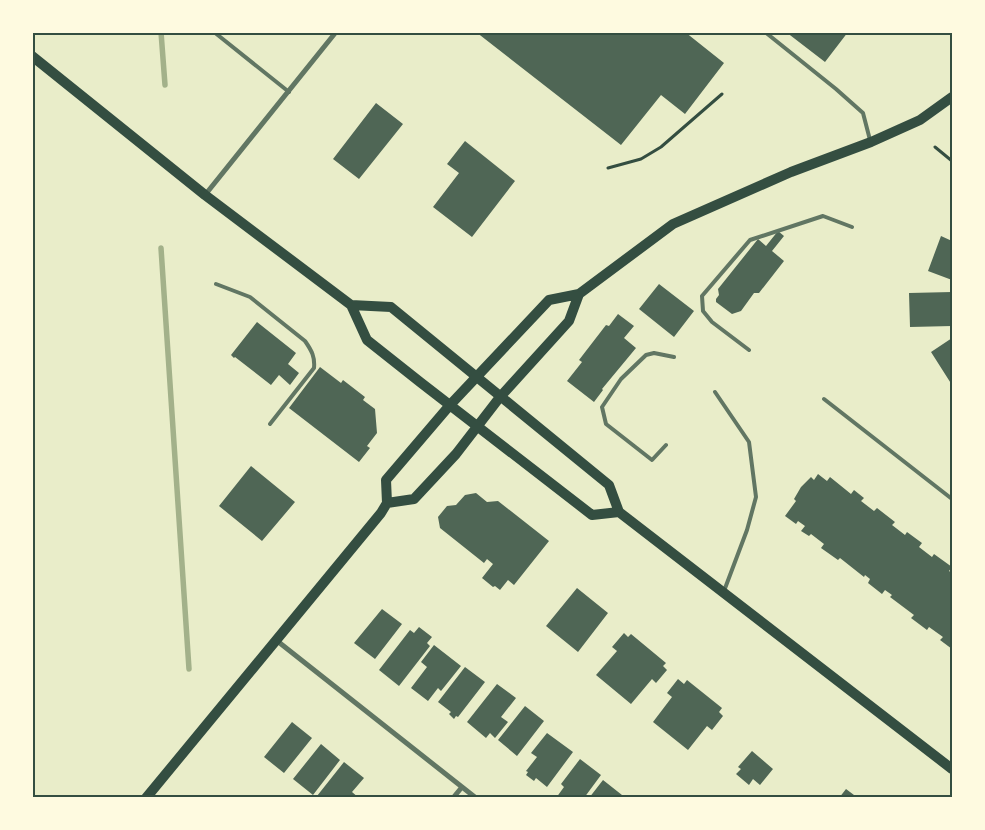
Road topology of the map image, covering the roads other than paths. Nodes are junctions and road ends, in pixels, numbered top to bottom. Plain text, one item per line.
1 (214, 32) edge
2 (336, 32) edge
3 (765, 32) edge
4 (32, 56) edge
5 (289, 92) junction
6 (952, 97) edge
7 (871, 142) junction
8 (205, 195) junction
9 (852, 227) dead end
10 (216, 284) dead end
11 (579, 294) junction
12 (352, 305) junction
13 (749, 350) dead end
14 (674, 357) dead end
15 (477, 377) junction
16 (715, 392) dead end
17 (500, 397) junction
18 (824, 399) dead end
19 (450, 405) junction
20 (270, 424) dead end
21 (477, 426) junction
22 (666, 445) dead end
23 (952, 500) edge
24 (388, 504) junction
25 (619, 512) junction
26 (723, 594) junction
27 (276, 640) junction
28 (952, 770) edge
29 (462, 787) junction
30 (146, 798) edge
31 (453, 798) edge
32 (476, 798) edge

1 - 5 lane
2 - 5 street
3 - 7 lane
4 - 8 main road
5 - 8 street
6 - 7 main road
7 - 11 main road
8 - 12 main road
9 - 13 lane
10 - 20 lane
11 - 15 main road
11 - 17 main road
12 - 15 main road
12 - 19 main road
14 - 22 lane
15 - 17 main road
15 - 19 main road
16 - 26 lane
17 - 21 main road
17 - 25 main road
18 - 23 lane
19 - 21 main road
19 - 24 main road
21 - 24 main road
21 - 25 main road
24 - 27 main road
25 - 26 main road
26 - 28 main road
27 - 29 street
27 - 30 main road
29 - 31 street
29 - 32 street

